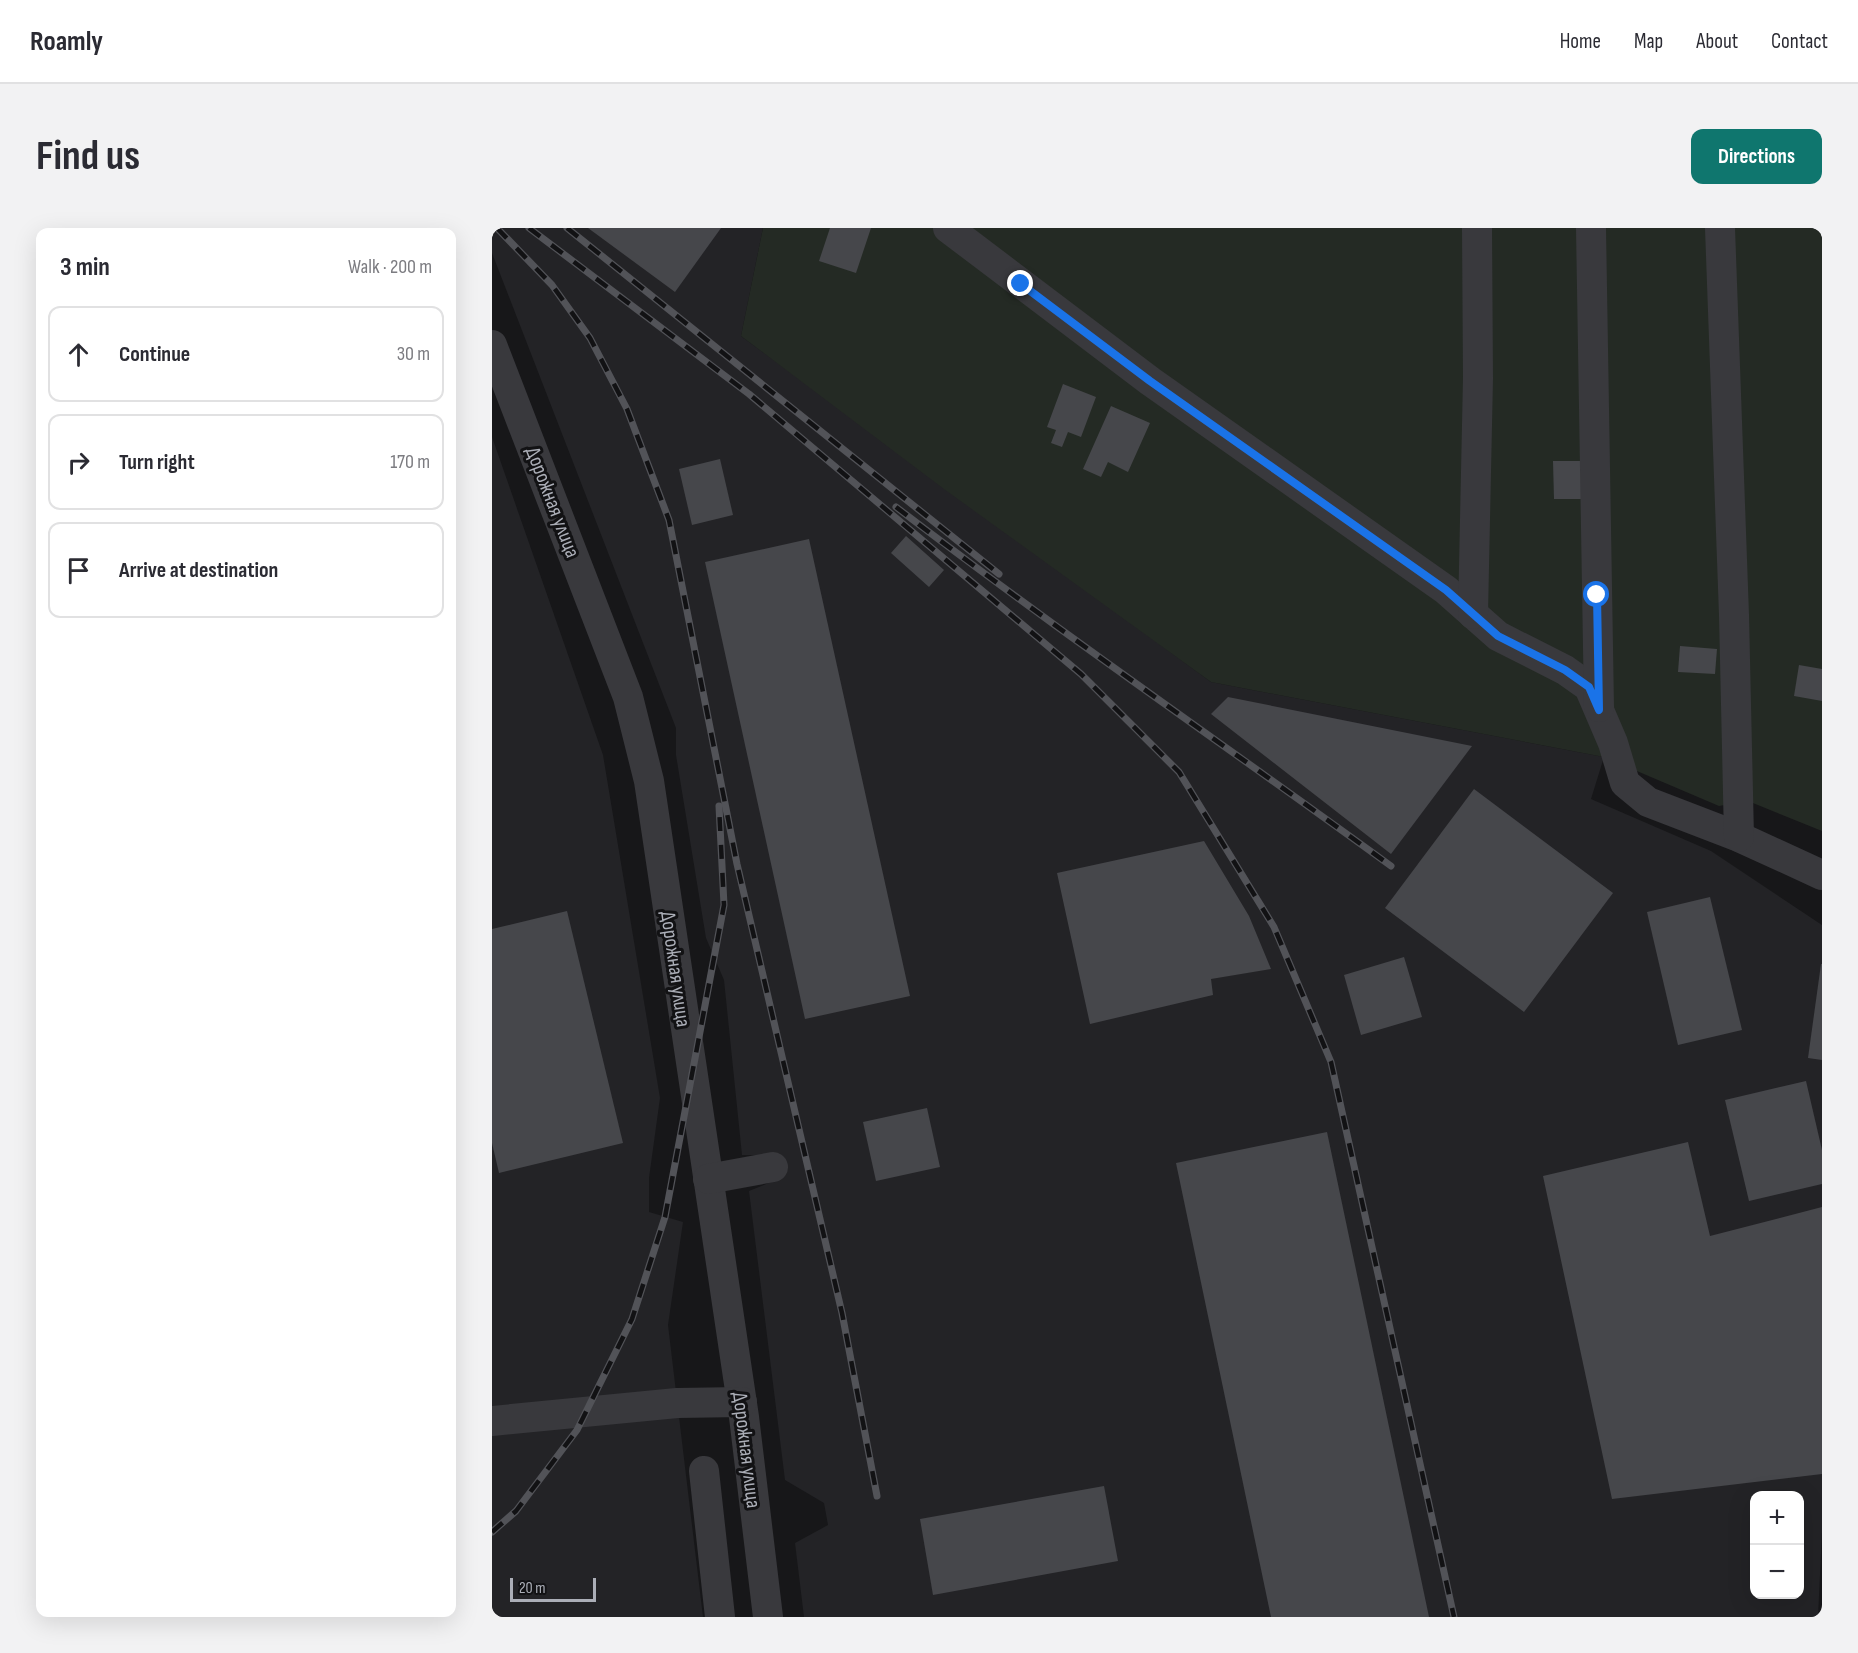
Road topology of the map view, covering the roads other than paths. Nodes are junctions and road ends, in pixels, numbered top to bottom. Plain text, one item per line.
1 (948, 228) edge
2 (1477, 228) edge
3 (1591, 228) edge
4 (1720, 228) edge
5 (492, 345) edge
6 (1473, 614) junction
7 (1599, 710) junction
8 (1739, 837) junction
9 (1822, 875) edge
10 (773, 1167) dead end
11 (708, 1179) junction
12 (742, 1402) junction
13 (492, 1421) edge
14 (704, 1471) dead end
15 (720, 1617) edge
16 (768, 1617) edge

1 - 6 street
2 - 6 street
3 - 7 street
4 - 8 street
5 - 11 street, Дорожная улица
6 - 7 street
7 - 8 street
8 - 9 street
10 - 11 street
11 - 12 street, Дорожная улица
12 - 13 street
12 - 16 street, Дорожная улица
14 - 15 street

